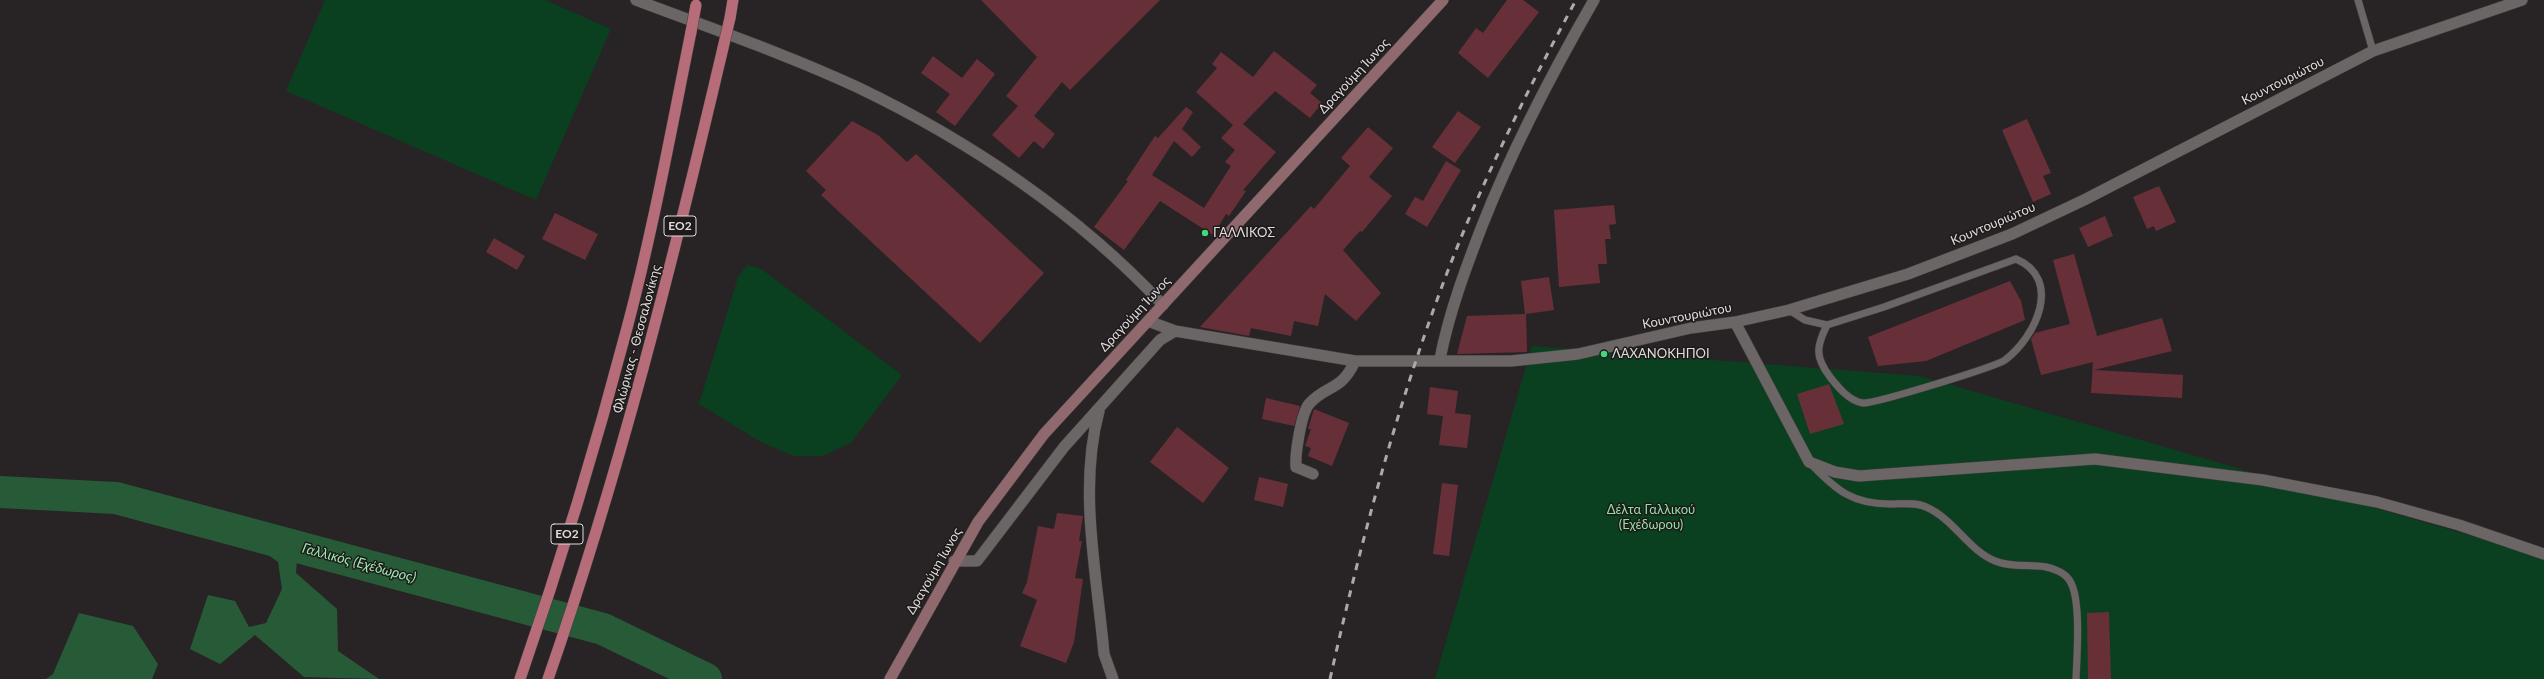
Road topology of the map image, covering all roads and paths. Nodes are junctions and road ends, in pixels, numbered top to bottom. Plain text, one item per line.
1 (636, 0) edge
2 (733, 0) edge
3 (1443, 0) edge
4 (1594, 0) edge
5 (2358, 0) edge
6 (2522, 0) edge
7 (697, 2) edge
8 (2373, 51) junction
9 (1163, 305) junction
10 (1789, 310) junction
11 (1148, 321) junction
12 (1735, 322) junction
13 (1827, 325) junction
14 (1175, 331) junction
15 (1440, 359) junction
16 (1355, 361) junction
17 (1099, 410) junction
18 (1809, 462) junction
19 (1313, 474) dead end
20 (2544, 554) edge
21 (954, 562) junction
22 (520, 679) edge
23 (548, 679) edge
24 (890, 679) edge
25 (1113, 679) edge
26 (2076, 679) edge

1 - 9 street
2 - 23 main road, Φλώρινας - Θεσσαλονίκης / ΕΟ2, bridge
3 - 9 main road, Δραγούμη Ίωνος
4 - 15 street
5 - 8 lane
6 - 8 street, Κουντουριώτου
7 - 22 main road, Φλώρινας - Θεσσαλονίκης / ΕΟ2, bridge
8 - 10 street, Κουντουριώτου
9 - 11 main road, Δραγούμη Ίωνος
10 - 12 street, Κουντουριώτου
10 - 13 lane
11 - 14 street, Κουντουριώτου
11 - 21 main road, Δραγούμη Ίωνος
12 - 15 street, Κουντουριώτου
12 - 18 street
13 - 13 lane
14 - 16 street, Κουντουριώτου
14 - 17 street
15 - 16 street, Κουντουριώτου
16 - 19 street
17 - 21 street
17 - 25 street
18 - 20 street
18 - 26 lane
21 - 24 main road, Δραγούμη Ίωνος

